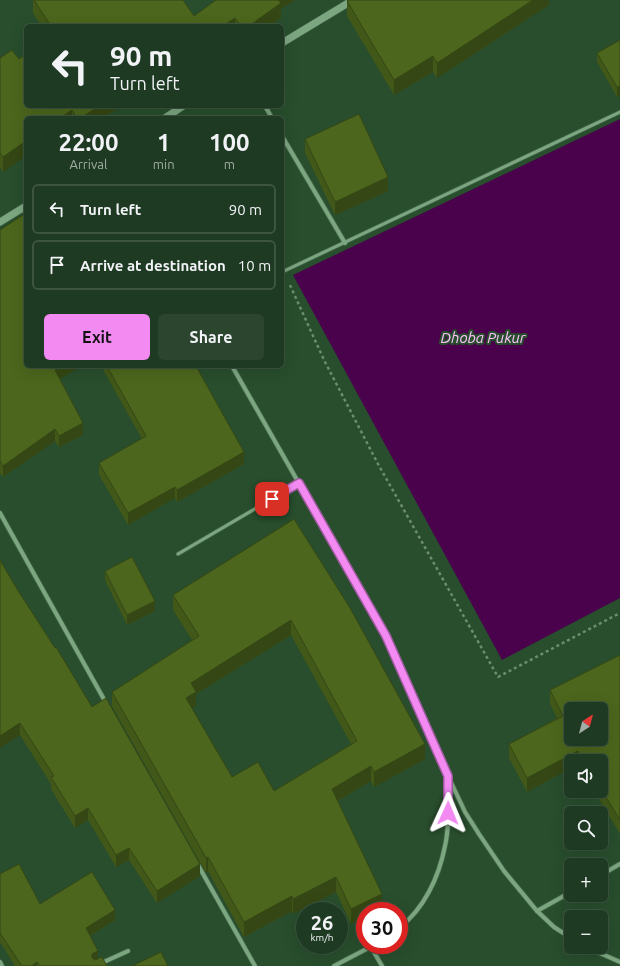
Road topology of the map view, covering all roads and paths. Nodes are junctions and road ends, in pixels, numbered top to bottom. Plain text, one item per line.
1 (353, 0) edge
2 (284, 42) edge
3 (180, 108) edge
4 (620, 112) edge
5 (168, 116) edge
6 (284, 139) edge
7 (24, 207) edge
8 (0, 222) edge
9 (344, 243) junction
10 (284, 272) edge
11 (284, 274) edge
12 (233, 368) edge
13 (299, 483) junction
14 (0, 513) edge
15 (178, 554) dead end
16 (620, 613) edge
17 (107, 706) edge
18 (448, 776) junction
19 (197, 862) edge
20 (620, 864) edge
21 (608, 871) edge
22 (564, 896) edge
23 (537, 911) junction
24 (408, 920) edge
25 (564, 933) edge
26 (128, 951) dead end
27 (357, 954) edge
28 (376, 954) edge
29 (602, 954) edge
30 (0, 962) edge
31 (620, 962) edge
32 (2, 966) edge
33 (95, 966) edge
34 (255, 966) edge
35 (334, 966) edge
36 (382, 966) edge

1 - 2 street
3 - 5 street
4 - 9 lane
6 - 9 street
7 - 8 street
9 - 10 lane
11 - 16 path
12 - 13 street
13 - 15 lane
13 - 18 street
14 - 17 street
18 - 23 street
18 - 24 street
19 - 34 street
20 - 21 street
22 - 23 street
23 - 25 street
26 - 33 street
27 - 35 street
28 - 36 street
29 - 31 street
30 - 32 street

